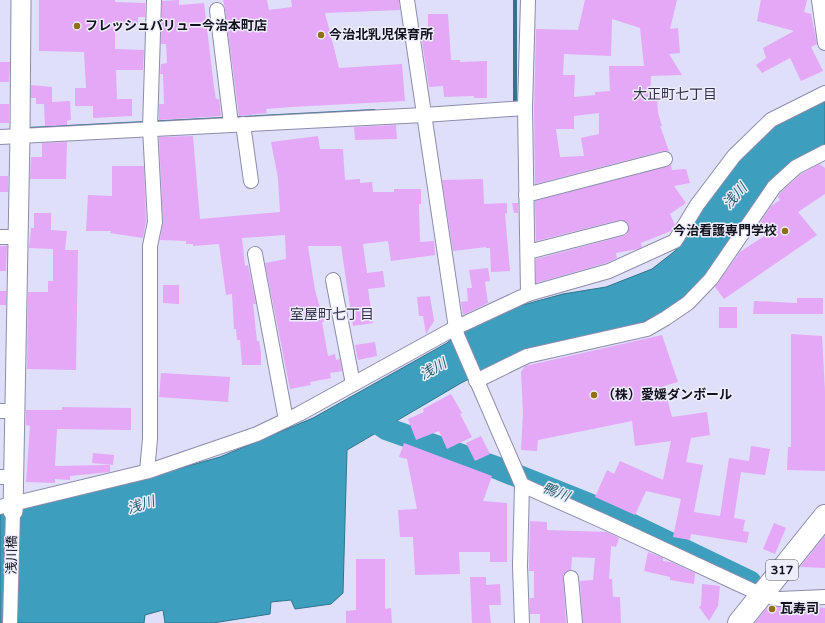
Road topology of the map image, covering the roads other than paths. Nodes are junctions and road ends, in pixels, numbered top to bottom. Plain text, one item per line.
1 (21, 0) edge
2 (154, 0) edge
3 (407, 0) edge
4 (528, 0) edge
5 (818, 0) edge
6 (217, 10) dead end
7 (825, 43) edge
8 (825, 93) edge
9 (524, 108) junction
10 (424, 115) junction
11 (237, 124) junction
12 (150, 128) junction
13 (20, 135) junction
14 (0, 137) edge
15 (825, 152) edge
16 (665, 159) dead end
17 (251, 181) dead end
18 (526, 195) junction
19 (621, 228) dead end
20 (9, 237) edge
21 (528, 252) junction
22 (255, 254) dead end
23 (333, 280) dead end
24 (528, 294) junction
25 (456, 331) junction
26 (475, 378) junction
27 (353, 384) junction
28 (7, 411) edge
29 (286, 420) junction
30 (147, 471) junction
31 (7, 477) edge
32 (522, 486) junction
33 (9, 507) edge
34 (825, 516) edge
35 (571, 578) dead end
36 (762, 595) junction
37 (825, 597) edge
38 (10, 623) edge
39 (522, 623) edge
40 (575, 623) edge
41 (738, 623) edge

1 - 13 street
2 - 12 street
3 - 10 street
4 - 9 street
5 - 7 street
6 - 11 street
8 - 24 street
9 - 10 street
9 - 18 street
10 - 11 street
10 - 25 street
11 - 12 street
11 - 17 street
12 - 13 street
12 - 30 street
13 - 14 street
13 - 20 street
15 - 26 street
16 - 18 street
18 - 21 street
19 - 21 street
20 - 28 street
21 - 24 street
22 - 29 street
23 - 27 street
24 - 25 street
25 - 26 street
25 - 27 street
26 - 32 street
27 - 29 street
28 - 31 street
29 - 30 street
30 - 33 street
31 - 33 street
32 - 36 street
32 - 39 street
33 - 38 street, 浅川橋
34 - 36 highway, 317
35 - 40 street
36 - 37 street
36 - 41 highway, 317

